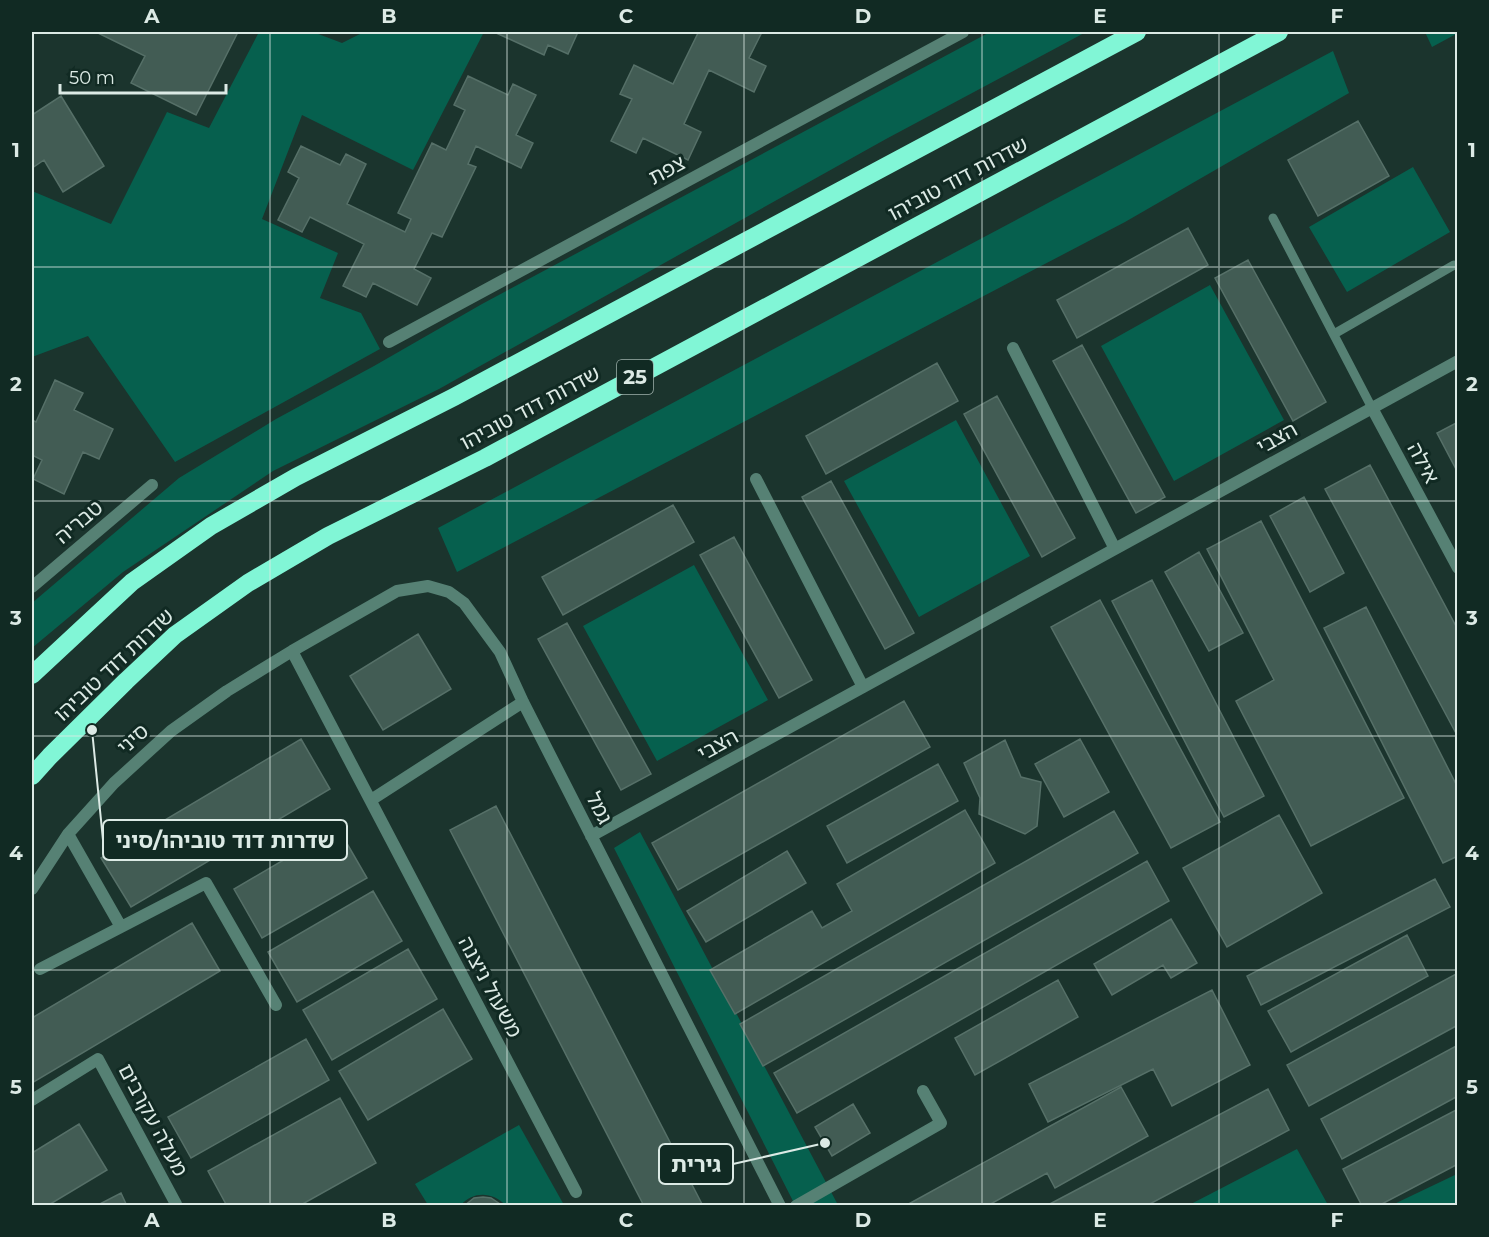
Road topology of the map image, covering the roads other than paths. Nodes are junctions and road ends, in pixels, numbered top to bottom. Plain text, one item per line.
1 (963, 32) edge
2 (1137, 32) edge
3 (1279, 32) edge
4 (1273, 218) dead end
5 (1454, 265) dead end
6 (1334, 334) junction
7 (389, 342) dead end
8 (1013, 348) dead end
9 (1458, 361) edge
10 (1372, 408) junction
11 (756, 479) dead end
12 (152, 485) dead end
13 (1115, 549) junction
14 (1458, 568) edge
15 (32, 588) edge
16 (292, 651) junction
17 (32, 675) edge
18 (863, 687) junction
19 (523, 702) junction
20 (32, 776) edge
21 (371, 800) junction
22 (68, 834) junction
23 (591, 836) junction
24 (32, 889) edge
25 (121, 927) junction
26 (40, 969) dead end
27 (276, 1005) dead end
28 (923, 1091) dead end
29 (32, 1100) edge
30 (576, 1192) dead end
31 (176, 1204) edge
32 (780, 1206) edge
33 (796, 1206) edge

1 - 7 street, צפת
2 - 17 highway
3 - 20 highway, שדרות דוד טוביהו / 25
4 - 6 lane
5 - 6 lane
6 - 10 lane
8 - 13 street
9 - 10 street, הצבי
10 - 13 street, הצבי
10 - 14 street, אילה
11 - 18 street
12 - 15 street, טבריה
13 - 18 street, הצבי
16 - 19 street, גמל
16 - 21 street, משעול ניצנה
16 - 22 street, סיני
18 - 23 street, הצבי
19 - 21 street
19 - 23 street, גמל
21 - 30 street, משעול ניצנה
22 - 24 street, סיני
22 - 25 street
23 - 32 street, גמל
25 - 26 street
25 - 27 street
28 - 33 street
29 - 31 street, מעלה עקרבים

